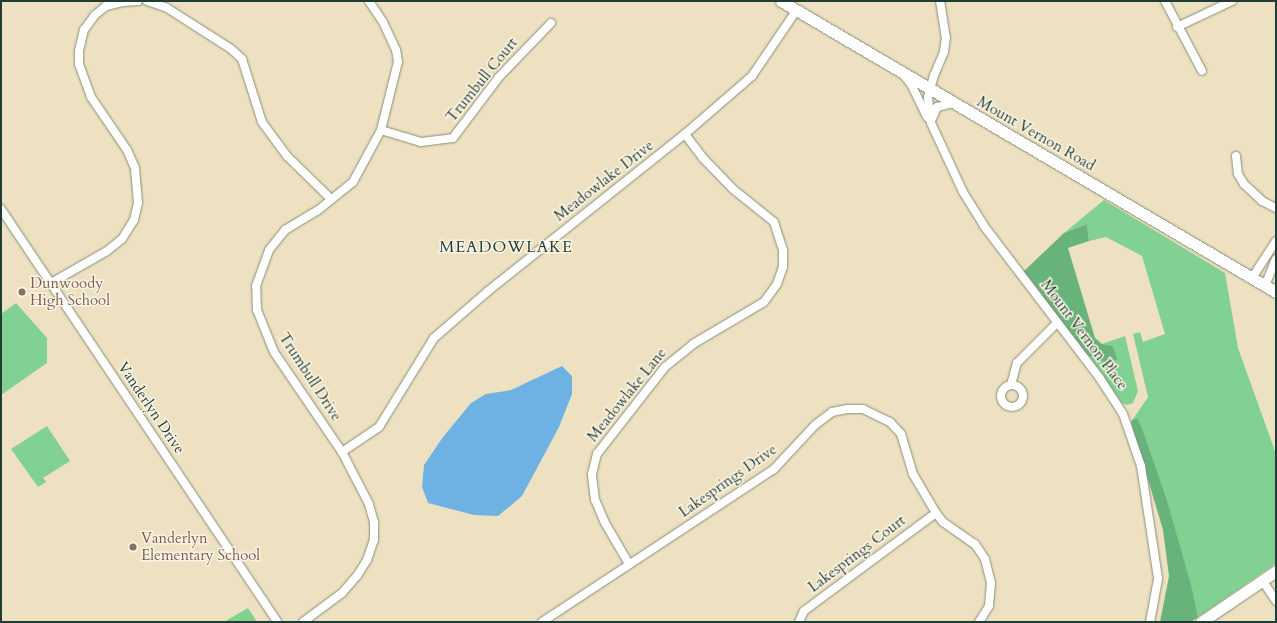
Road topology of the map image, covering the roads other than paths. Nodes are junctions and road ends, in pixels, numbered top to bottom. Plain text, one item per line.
1 (138, 1) edge
2 (147, 1) edge
3 (369, 1) edge
4 (781, 1) edge
5 (940, 1) edge
6 (1165, 1) edge
7 (1232, 1) edge
8 (796, 11) junction
9 (551, 23) dead end
10 (1177, 28) junction
11 (899, 70) junction
12 (1202, 71) dead end
13 (930, 88) junction
14 (953, 103) junction
15 (932, 121) junction
16 (381, 130) junction
17 (686, 134) junction
18 (1236, 156) dead end
19 (330, 199) junction
20 (1276, 208) edge
21 (1, 209) edge
22 (1276, 241) edge
23 (1276, 259) edge
24 (1252, 278) junction
25 (51, 283) junction
26 (1265, 286) junction
27 (1276, 292) edge
28 (1057, 323) junction
29 (1011, 385) dead end
30 (342, 452) junction
31 (936, 513) junction
32 (629, 564) junction
33 (1276, 571) edge
34 (1262, 580) junction
35 (1276, 601) edge
36 (277, 622) edge
37 (302, 622) edge
38 (542, 622) edge
39 (799, 622) edge
40 (979, 622) edge
41 (1150, 622) edge
42 (1201, 622) edge

1 - 25 street
2 - 19 street
3 - 16 street, Trumbull Drive
4 - 8 main road, Mount Vernon Road
5 - 13 street
6 - 10 street
7 - 10 street
8 - 11 main road, Mount Vernon Road
8 - 17 street, Meadowlake Drive
9 - 16 street, Trumbull Court
10 - 12 street
11 - 13 main road, Mount Vernon Road
11 - 15 street
13 - 14 main road, Mount Vernon Road
13 - 15 street, Mount Vernon Place
14 - 15 street
14 - 24 main road, Mount Vernon Road
15 - 28 street, Mount Vernon Place
16 - 19 street, Trumbull Drive
17 - 30 street, Meadowlake Drive
17 - 32 street, Meadowlake Lane
18 - 20 street
19 - 30 street, Trumbull Drive
21 - 25 street, Vanderlyn Drive
22 - 24 street
23 - 26 street
24 - 26 main road, Mount Vernon Road
25 - 36 street, Vanderlyn Drive
26 - 27 main road, Mount Vernon Road
28 - 29 street
28 - 41 street, Mount Vernon Place
30 - 37 street, Trumbull Drive
31 - 32 street, Lakesprings Drive
31 - 39 street, Lakesprings Court
31 - 40 street, Lakesprings Drive
32 - 38 street, Lakesprings Drive
33 - 34 main road
34 - 35 street
34 - 42 main road

